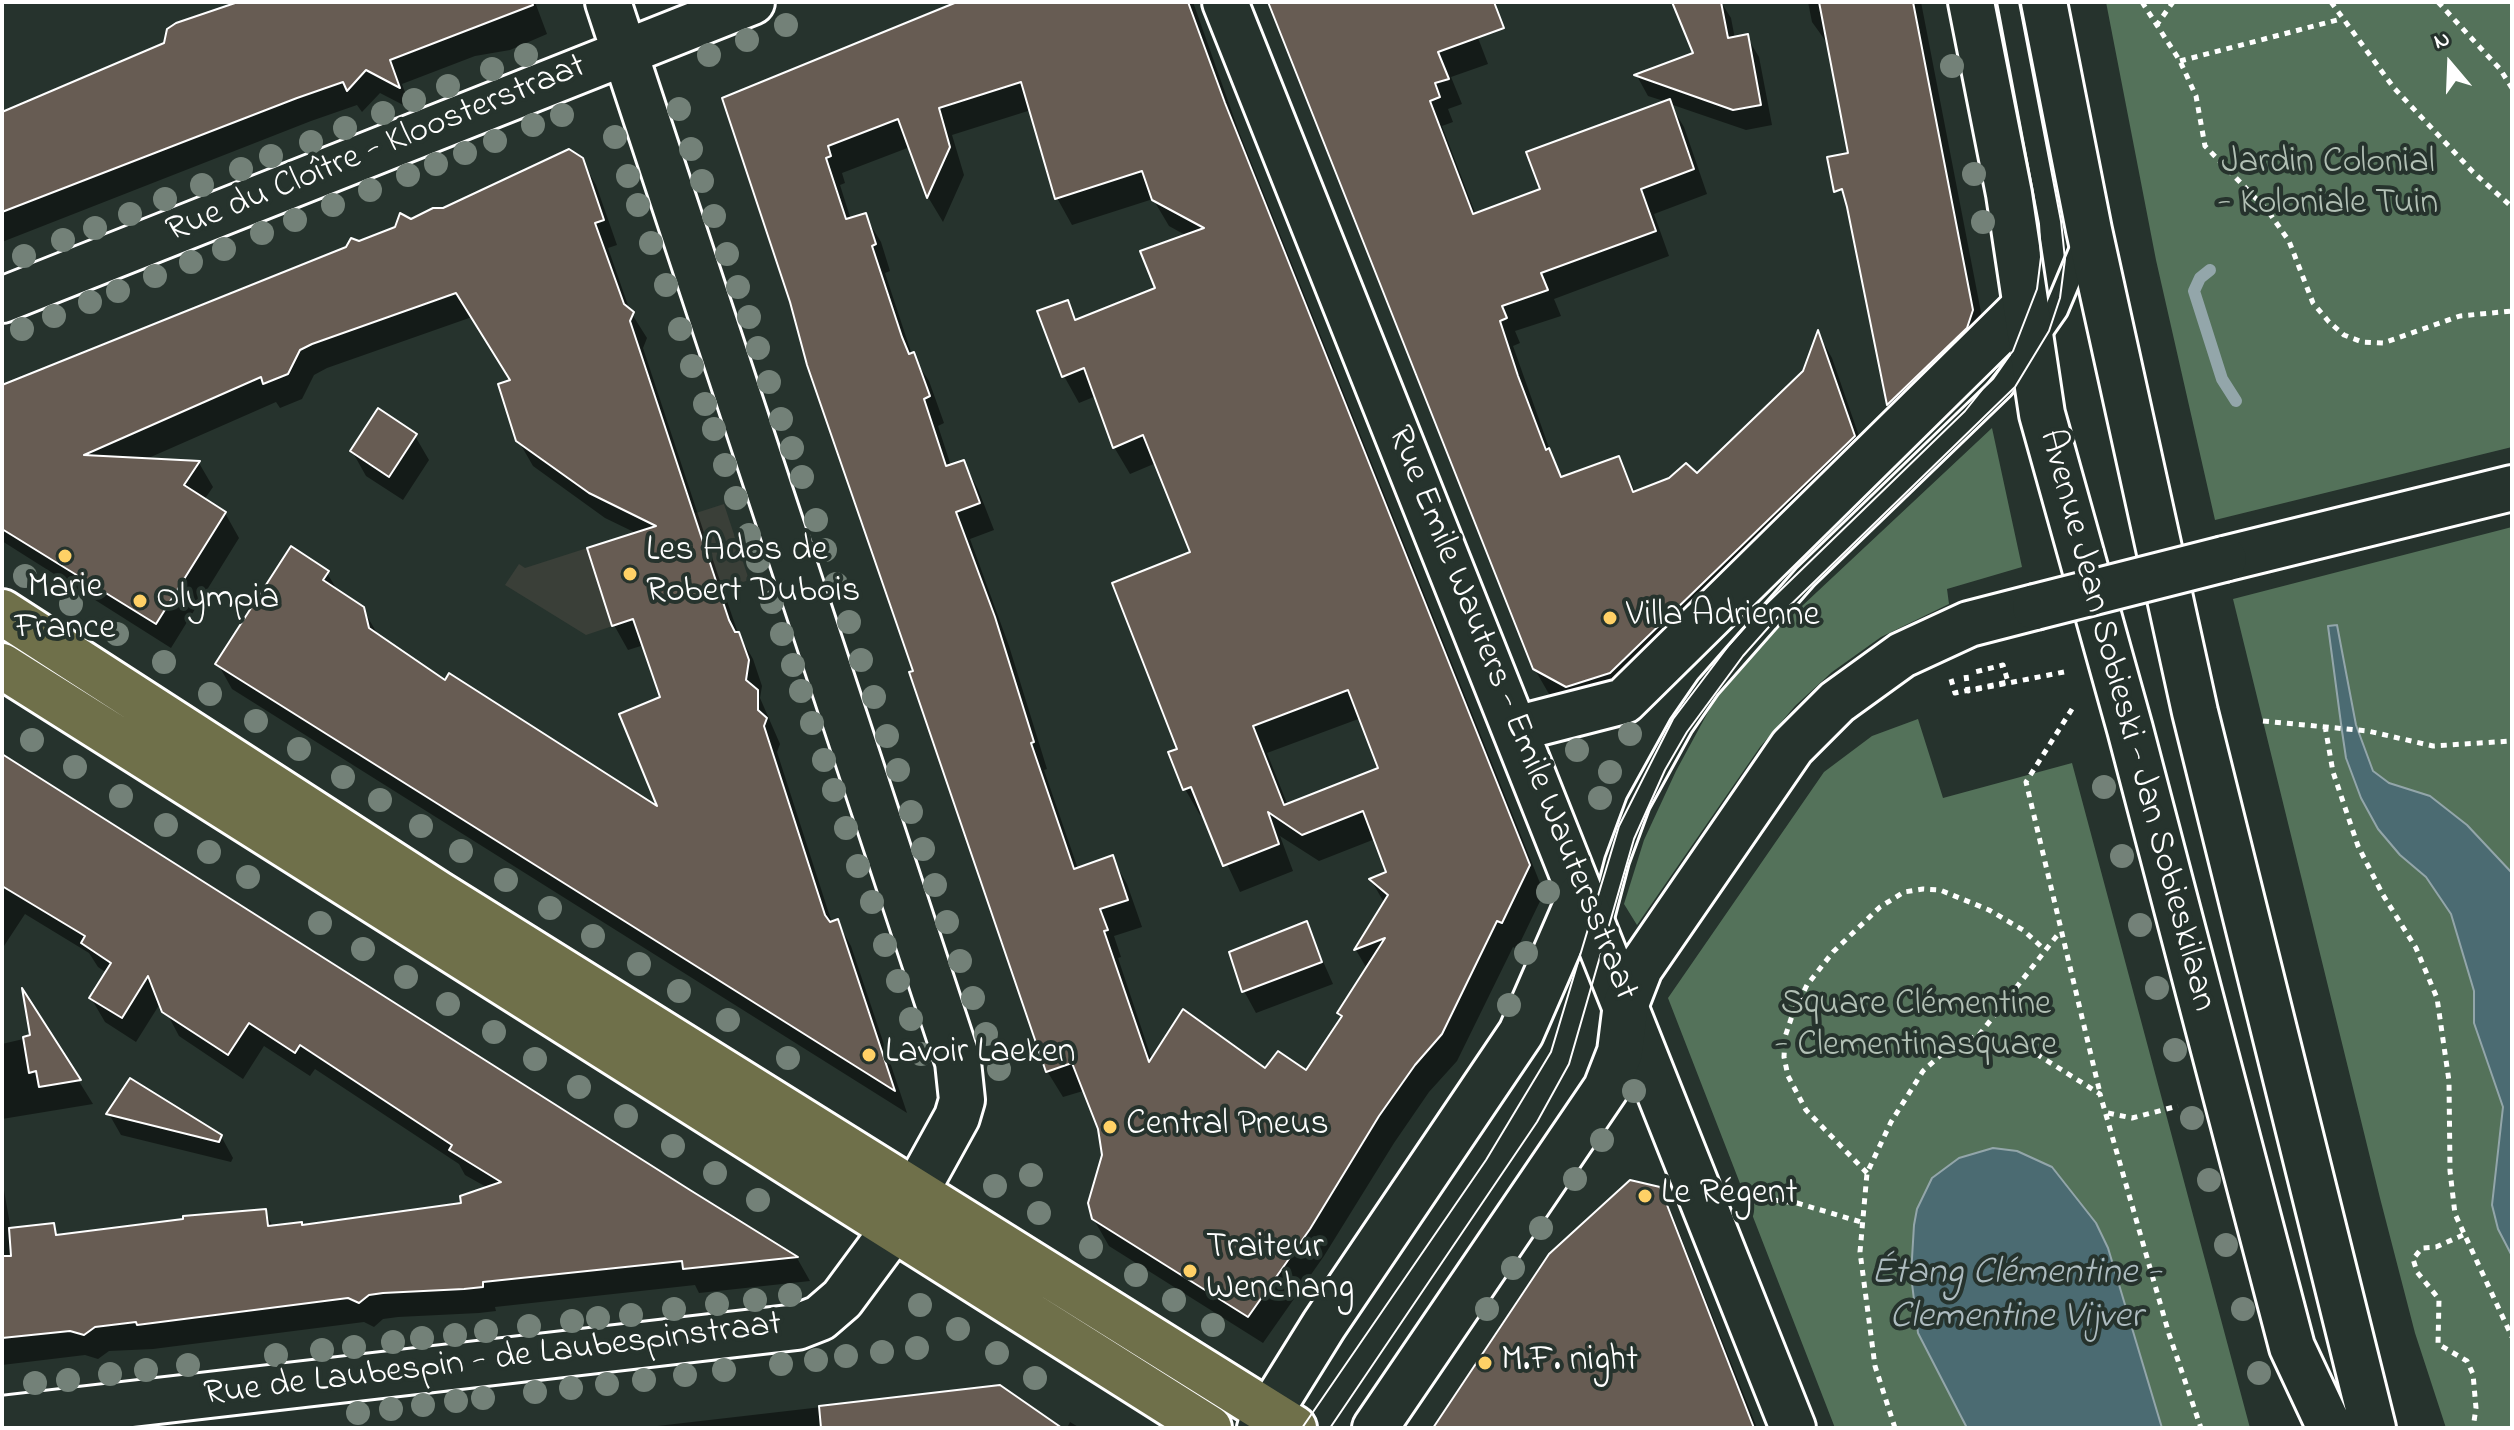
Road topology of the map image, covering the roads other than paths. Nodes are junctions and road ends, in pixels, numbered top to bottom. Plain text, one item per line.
1 (608, 2) edge
2 (752, 2) edge
3 (1225, 2) edge
4 (1971, 2) edge
5 (2044, 2) edge
6 (623, 54) junction
7 (2089, 230) junction
8 (2, 300) edge
9 (2025, 306) junction
10 (2031, 349) junction
11 (2512, 488) edge
12 (2, 612) edge
13 (2, 666) edge
14 (1515, 729) junction
15 (1581, 895) junction
16 (1597, 935) junction
17 (1626, 1004) junction
18 (915, 1193) junction
19 (893, 1230) junction
20 (2306, 1376) junction
21 (2, 1419) edge
22 (1274, 1423) edge
23 (1209, 1428) edge
24 (1375, 1428) edge
25 (1793, 1428) edge
26 (2316, 1428) edge
27 (2330, 1428) edge
28 (2373, 1428) edge

1 - 6 street
2 - 6 street, Rue du Cloître - Kloosterstraat
3 - 14 street, Rue Emile Wauters - Emile Wautersstraat
4 - 9 street, Avenue Jean Sobieski - Jan Sobieskilaan
5 - 7 street, Avenue Jean Sobieski - Jan Sobieskilaan
6 - 8 street, Rue du Cloître - Kloosterstraat
6 - 18 street
7 - 10 lane
7 - 28 street, Avenue Jean Sobieski - Jan Sobieskilaan
9 - 10 street, Avenue Jean Sobieski - Jan Sobieskilaan
9 - 14 street
10 - 16 lane
10 - 20 street, Avenue Jean Sobieski - Jan Sobieskilaan
11 - 17 street, bridge
12 - 18 main road
13 - 19 main road
14 - 15 street, Rue Emile Wauters - Emile Wautersstraat
15 - 16 street, Rue Emile Wauters - Emile Wautersstraat
15 - 22 street
16 - 17 street, Rue Emile Wauters - Emile Wautersstraat
17 - 24 street
17 - 25 street, Rue Emile Wauters - Emile Wautersstraat
18 - 22 main road
19 - 21 street, Rue de Laubespin - de Laubespinstraat
19 - 23 main road
20 - 26 street
20 - 27 street, Avenue Jean Sobieski - Jan Sobieskilaan

